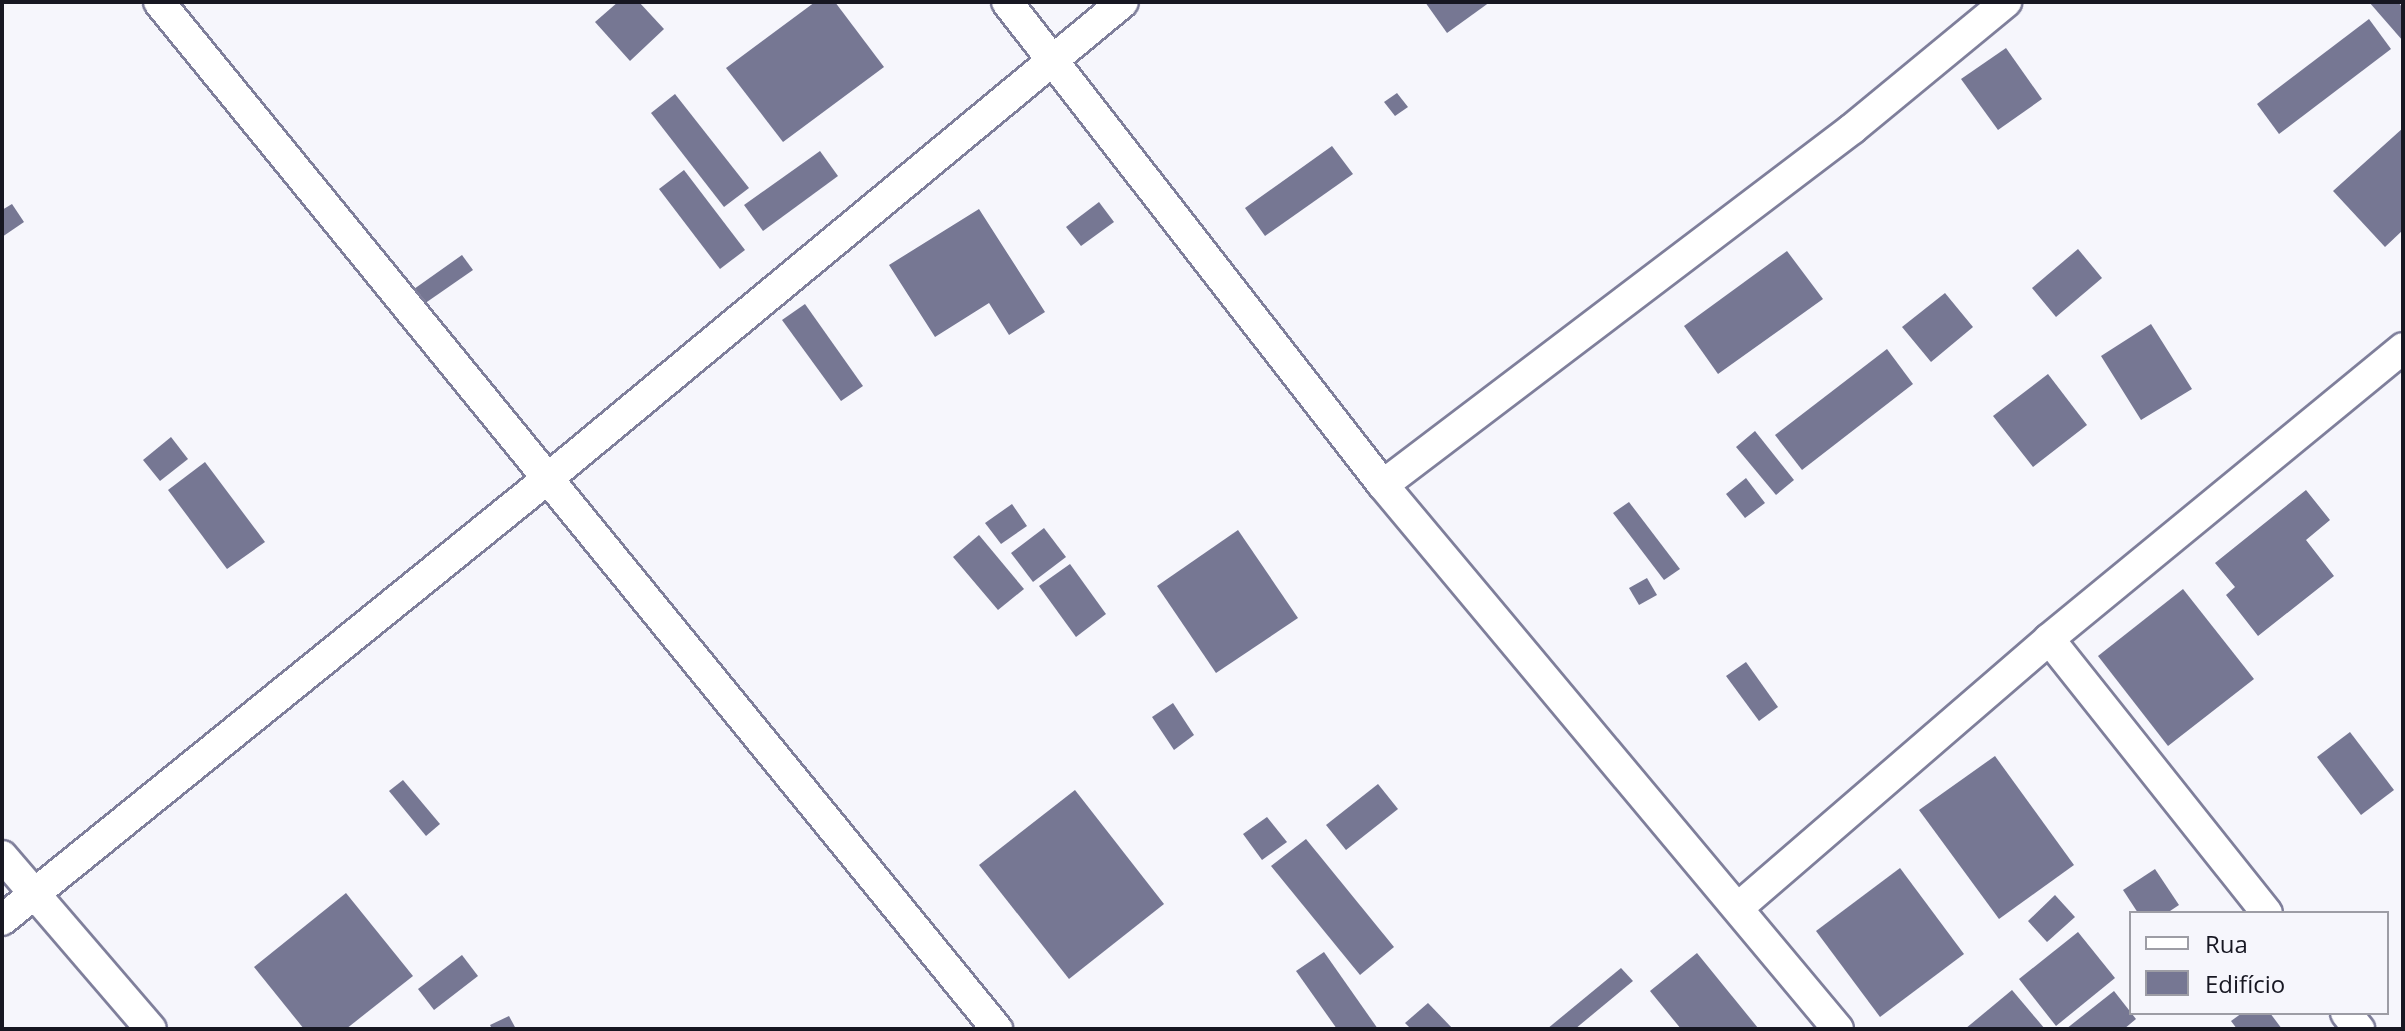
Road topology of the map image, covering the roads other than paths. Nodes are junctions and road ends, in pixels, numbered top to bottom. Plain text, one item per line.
1 (159, 2) edge
2 (1007, 2) edge
3 (1123, 2) edge
4 (2006, 2) edge
5 (1053, 59) junction
6 (2403, 348) edge
7 (546, 480) junction
8 (1383, 485) junction
9 (2049, 639) junction
10 (2, 856) edge
11 (33, 895) junction
12 (1739, 907) junction
13 (2265, 911) edge
14 (2, 920) edge
15 (151, 1029) edge
16 (997, 1029) edge
17 (1838, 1029) edge

1 - 7 street
2 - 5 street
3 - 5 street
4 - 8 street
5 - 7 street
5 - 8 street
6 - 9 street
7 - 11 street
7 - 16 street
8 - 12 street
9 - 12 street
9 - 13 street
10 - 11 street
11 - 14 street
11 - 15 street
12 - 17 street

